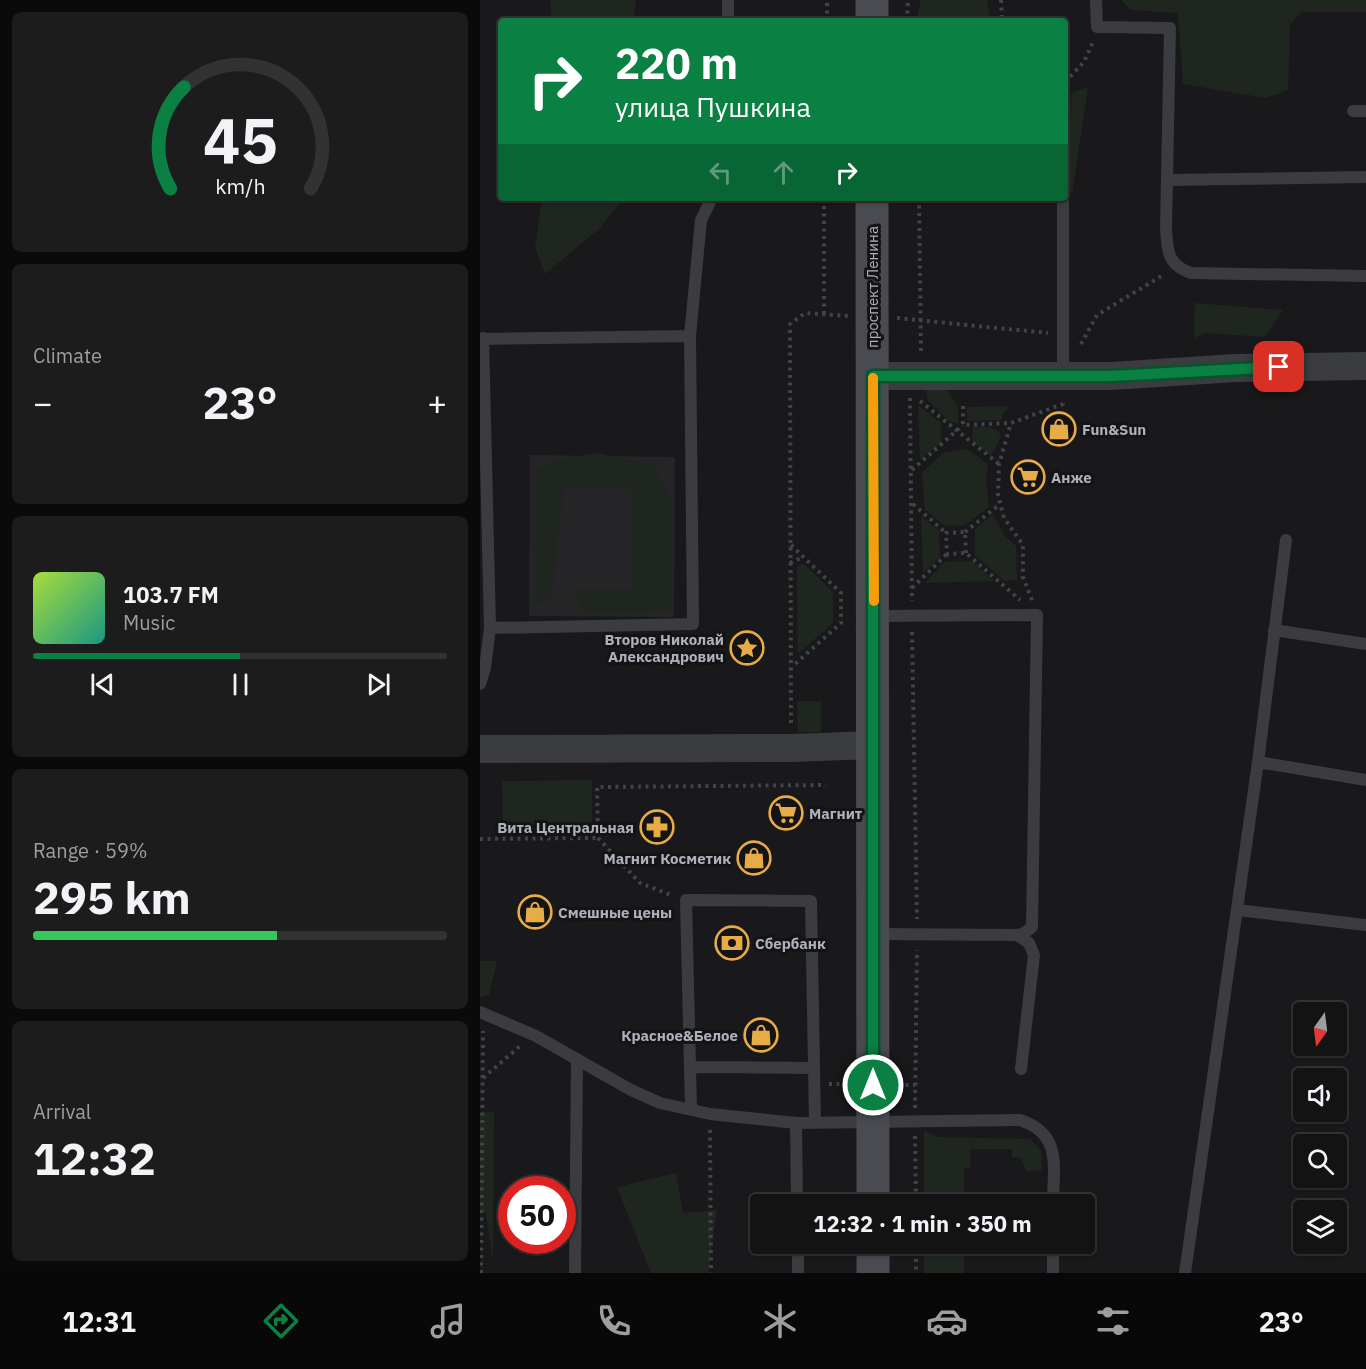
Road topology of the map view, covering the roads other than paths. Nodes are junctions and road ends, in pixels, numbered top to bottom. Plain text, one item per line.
1 (728, 0) edge
2 (872, 0) edge
3 (1096, 0) edge
4 (728, 18) edge
5 (872, 18) edge
6 (1366, 177) edge
7 (1168, 180) junction
8 (710, 201) edge
9 (872, 201) edge
10 (1063, 201) edge
11 (1366, 276) edge
12 (690, 336) junction
13 (481, 338) edge
14 (1366, 366) edge
15 (1063, 375) junction
16 (873, 376) junction
17 (1286, 540) dead end
18 (874, 616) junction
19 (490, 628) junction
20 (1274, 630) junction
21 (1366, 644) edge
22 (480, 684) edge
23 (874, 745) junction
24 (480, 749) edge
25 (1258, 762) junction
26 (1366, 780) edge
27 (1237, 910) junction
28 (1366, 925) edge
29 (873, 934) junction
30 (1017, 935) junction
31 (482, 1013) edge
32 (577, 1059) junction
33 (690, 1067) junction
34 (814, 1068) junction
35 (1021, 1069) dead end
36 (691, 1110) junction
37 (873, 1121) junction
38 (814, 1122) junction
39 (796, 1123) junction
40 (797, 1194) edge
41 (873, 1194) edge
42 (1053, 1194) edge
43 (798, 1254) edge
44 (873, 1254) edge
45 (1053, 1254) edge
46 (575, 1273) edge
47 (798, 1273) edge
48 (873, 1273) edge
49 (1053, 1273) edge
50 (1185, 1273) edge

1 - 4 lane
2 - 5 main road
3 - 7 lane
6 - 7 lane
7 - 11 lane
8 - 12 lane
9 - 16 main road, проспект Ленина
10 - 15 lane
12 - 13 lane
12 - 19 lane
13 - 19 lane
14 - 15 street
15 - 16 street
16 - 18 main road, проспект Ленина
17 - 20 lane
18 - 23 main road, проспект Ленина
18 - 30 lane
19 - 22 lane
20 - 21 lane
20 - 25 lane
23 - 24 street
23 - 29 main road, проспект Ленина
25 - 26 lane
25 - 27 lane
27 - 28 lane
27 - 50 lane
29 - 30 lane
29 - 37 main road, проспект Ленина
30 - 35 lane
31 - 32 lane
32 - 36 lane
32 - 46 lane
33 - 34 lane
33 - 34 lane
33 - 36 lane
34 - 38 lane
36 - 39 lane
37 - 38 lane
37 - 41 main road, проспект Ленина
37 - 42 lane
38 - 39 lane
39 - 40 lane
43 - 47 lane
44 - 48 main road
45 - 49 lane

